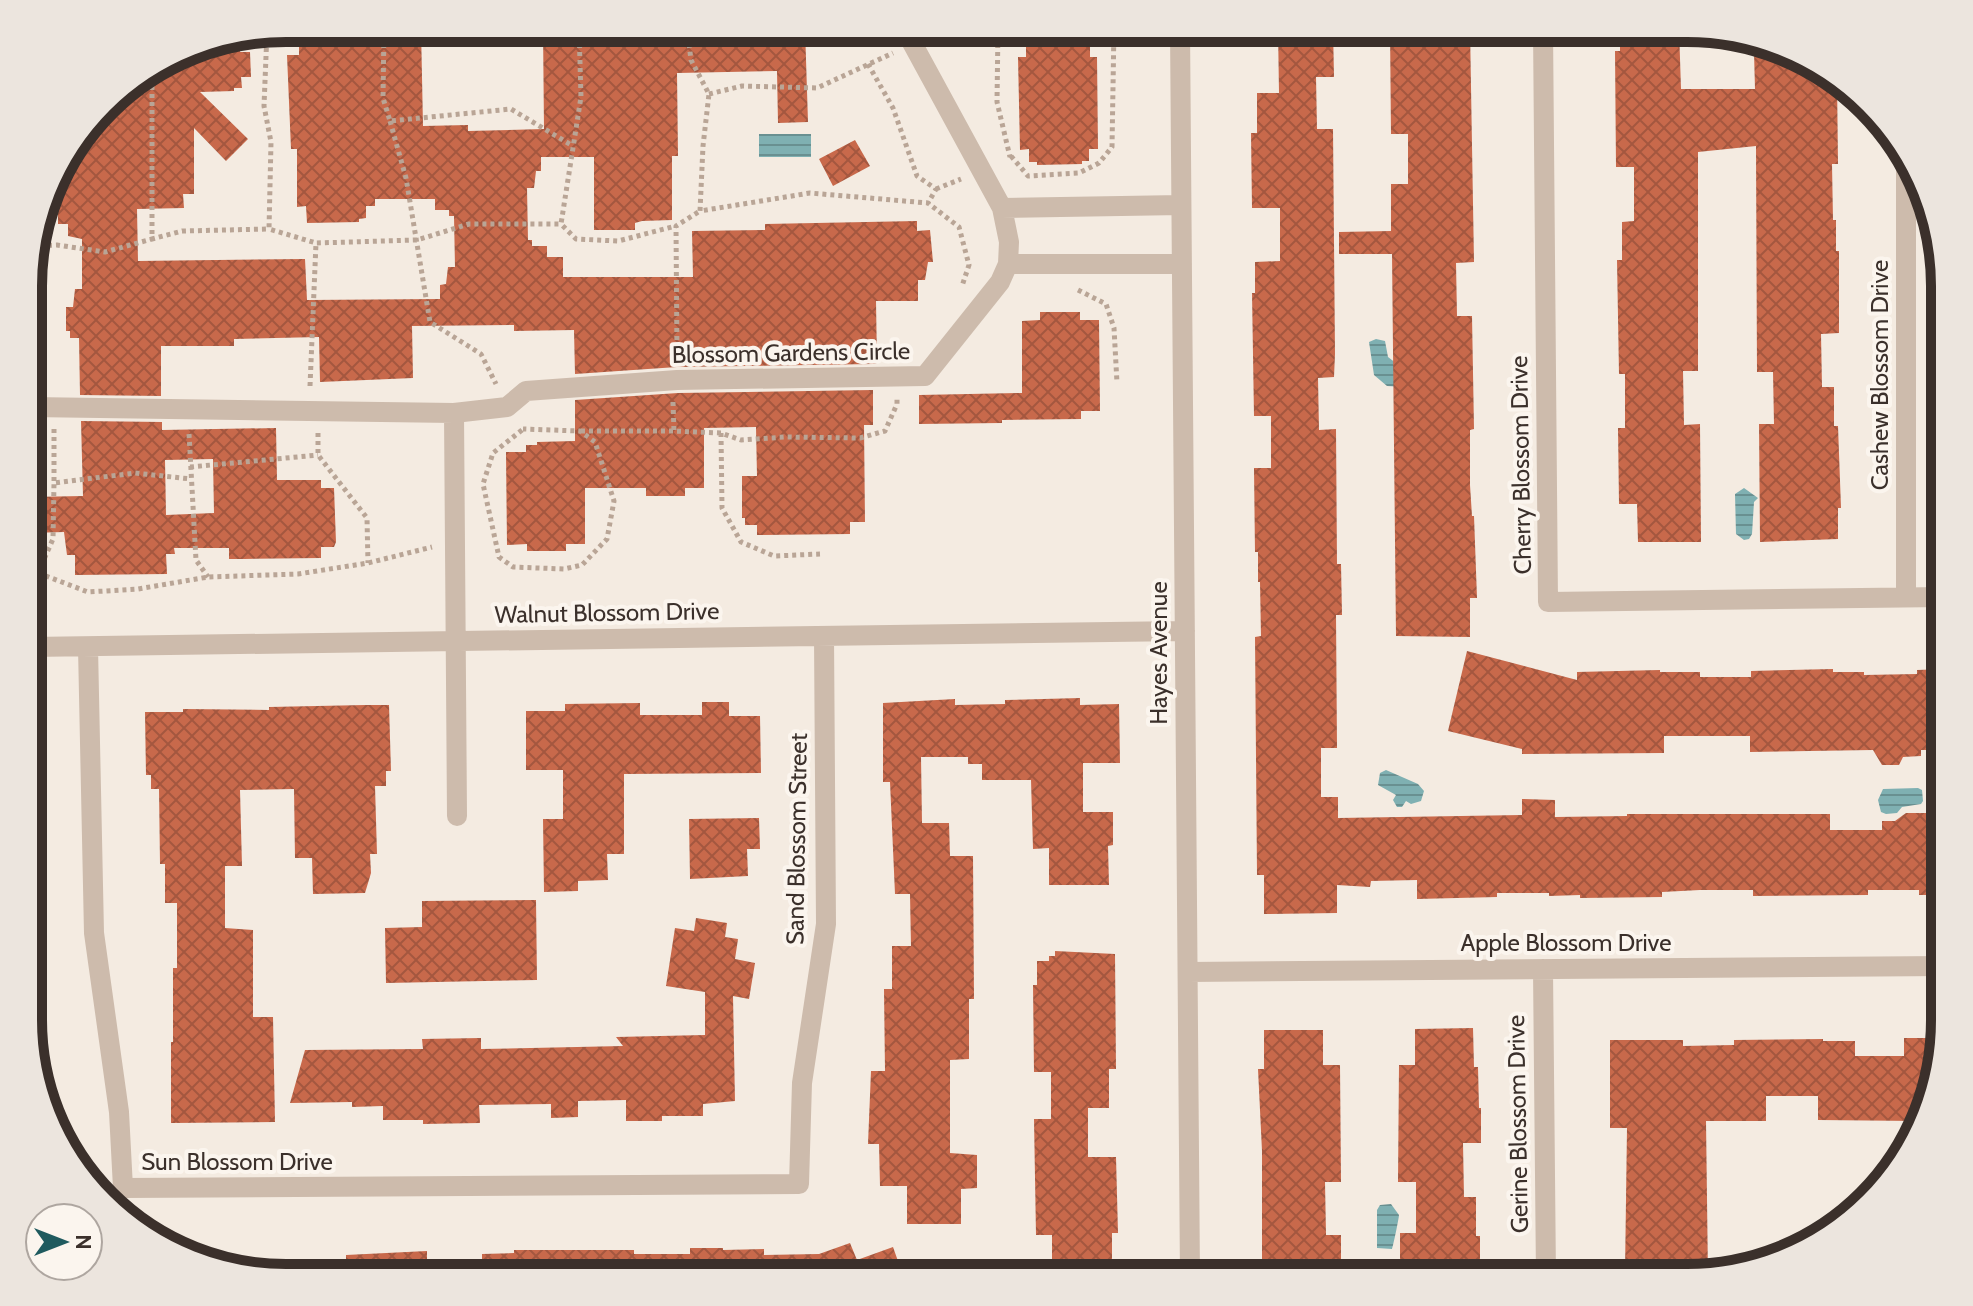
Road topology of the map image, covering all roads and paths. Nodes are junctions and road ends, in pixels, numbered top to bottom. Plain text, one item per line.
1 (384, 42) edge
2 (579, 42) edge
3 (689, 42) edge
4 (899, 42) edge
5 (911, 42) edge
6 (998, 42) edge
7 (1114, 42) edge
8 (1180, 42) edge
9 (1543, 42) edge
10 (267, 43) edge
11 (868, 64) junction
12 (152, 83) edge
13 (709, 94) junction
14 (573, 146) junction
15 (1011, 156) junction
16 (980, 171) junction
17 (1906, 181) edge
18 (936, 189) junction
19 (928, 203) junction
20 (1181, 205) junction
21 (1002, 208) junction
22 (700, 211) junction
23 (561, 224) junction
24 (676, 226) junction
25 (269, 229) junction
26 (152, 239) junction
27 (316, 243) junction
28 (46, 245) edge
29 (1008, 264) junction
30 (1182, 264) junction
31 (1068, 285) dead end
32 (975, 314) junction
33 (897, 377) junction
34 (677, 380) junction
35 (1117, 383) dead end
36 (42, 407) edge
37 (54, 407) junction
38 (188, 409) junction
39 (314, 411) junction
40 (454, 413) junction
41 (580, 431) dead end
42 (721, 433) junction
43 (318, 455) junction
44 (190, 467) junction
45 (191, 479) junction
46 (54, 483) junction
47 (457, 541) junction
48 (820, 554) dead end
49 (368, 563) junction
50 (42, 564) edge
51 (42, 575) edge
52 (208, 577) junction
53 (1906, 597) junction
54 (1930, 597) edge
55 (1185, 631) junction
56 (824, 636) junction
57 (456, 641) junction
58 (42, 647) edge
59 (88, 647) junction
60 (457, 816) dead end
61 (1930, 966) edge
62 (1543, 969) junction
63 (1188, 972) junction
64 (799, 1184) joint
65 (1190, 1263) edge
66 (1546, 1263) edge

1 - 14 path
2 - 14 path
3 - 13 path
4 - 11 path
5 - 16 street
6 - 15 path
7 - 15 path
8 - 20 street, Hayes Avenue
9 - 53 street, Cherry Blossom Drive
10 - 25 path
11 - 13 path
11 - 18 path
12 - 26 path
13 - 22 path
14 - 23 path
15 - 16 path
16 - 18 path
16 - 21 street
17 - 53 street, Cashew Blossom Drive
18 - 19 path
19 - 22 path
19 - 32 path
20 - 21 street
20 - 30 street, Hayes Avenue
21 - 29 street
22 - 24 path
23 - 24 path
23 - 27 path
24 - 34 path
25 - 26 path
25 - 27 path
26 - 28 path
27 - 39 path
29 - 30 street
29 - 32 street, Blossom Gardens Circle
30 - 55 street, Hayes Avenue
31 - 35 path
32 - 33 street, Blossom Gardens Circle
33 - 34 street, Blossom Gardens Circle
33 - 42 path
34 - 40 street, Blossom Gardens Circle
36 - 37 street, Blossom Gardens Circle
37 - 38 street, Blossom Gardens Circle
37 - 46 path
38 - 39 street, Blossom Gardens Circle
38 - 44 path
39 - 40 street, Blossom Gardens Circle
39 - 43 path
40 - 47 street
41 - 42 path
42 - 48 path
43 - 44 path
43 - 49 path
44 - 45 path
45 - 46 path
45 - 52 path
46 - 50 path
47 - 49 path
47 - 57 street
49 - 52 path
51 - 52 path
53 - 54 street, Cherry Blossom Drive
55 - 56 street, Walnut Blossom Drive
55 - 63 street, Hayes Avenue
56 - 57 street, Walnut Blossom Drive
56 - 64 street, Sand Blossom Street
57 - 59 street, Walnut Blossom Drive
57 - 60 street
58 - 59 street, Walnut Blossom Drive
59 - 64 street, Sun Blossom Drive
61 - 62 street, Apple Blossom Drive
62 - 63 street, Apple Blossom Drive
62 - 66 street, Gerine Blossom Drive
63 - 65 street, Hayes Avenue

